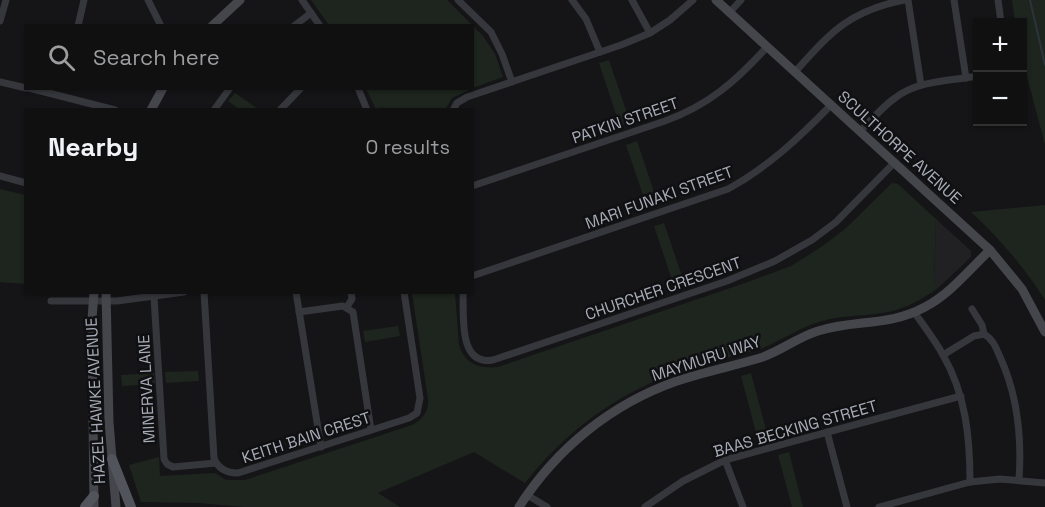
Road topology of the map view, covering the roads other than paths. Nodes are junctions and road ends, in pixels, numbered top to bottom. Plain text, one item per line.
1 (6, 0) edge
2 (84, 0) edge
3 (148, 0) edge
4 (240, 0) edge
5 (302, 0) edge
6 (458, 0) edge
7 (572, 0) edge
8 (632, 0) edge
9 (693, 0) edge
10 (716, 0) edge
11 (741, 0) edge
12 (906, 0) edge
13 (954, 0) edge
14 (998, 0) edge
15 (730, 12) junction
16 (311, 13) junction
17 (0, 18) edge
18 (1000, 18) edge
19 (78, 24) edge
20 (160, 24) edge
21 (214, 24) edge
22 (297, 24) edge
23 (319, 24) edge
24 (650, 33) junction
25 (767, 47) junction
26 (600, 52) junction
27 (795, 72) junction
28 (973, 77) edge
29 (966, 78) junction
30 (0, 82) edge
31 (512, 82) junction
32 (921, 85) junction
33 (24, 87) edge
34 (44, 90) edge
35 (162, 90) edge
36 (229, 90) edge
37 (299, 90) edge
38 (359, 90) edge
39 (61, 92) edge
40 (831, 105) junction
41 (109, 108) edge
42 (152, 108) edge
43 (215, 108) edge
44 (282, 108) edge
45 (366, 108) edge
46 (455, 108) edge
47 (860, 131) junction
48 (895, 162) junction
49 (0, 176) edge
50 (24, 182) edge
51 (474, 185) edge
52 (990, 250) junction
53 (474, 275) edge
54 (172, 294) edge
55 (204, 294) edge
56 (296, 294) edge
57 (351, 294) edge
58 (404, 294) edge
59 (463, 294) edge
60 (94, 297) edge
61 (106, 297) edge
62 (154, 297) junction
63 (51, 301) dead end
64 (347, 307) junction
65 (972, 309) dead end
66 (299, 312) junction
67 (914, 312) junction
68 (1045, 332) edge
69 (984, 334) junction
70 (943, 355) junction
71 (961, 396) junction
72 (371, 430) junction
73 (828, 432) junction
74 (321, 447) junction
75 (112, 459) junction
76 (725, 460) junction
77 (216, 463) junction
78 (1019, 480) junction
79 (970, 482) junction
80 (1045, 483) edge
81 (527, 495) junction
82 (94, 501) edge
83 (85, 507) edge
84 (116, 507) edge
85 (131, 507) edge
86 (519, 507) edge
87 (546, 507) edge
88 (645, 507) edge
89 (743, 507) edge
90 (847, 507) edge
91 (879, 507) edge

1 - 17 street
2 - 19 street
3 - 20 street
4 - 21 street
5 - 16 street
6 - 31 street
7 - 26 street
8 - 24 street
9 - 24 street
10 - 15 street, SCULTHORPE AVENUE
11 - 15 street
12 - 27 street
12 - 32 street
13 - 29 street
14 - 18 street
15 - 25 street, SCULTHORPE AVENUE
16 - 22 street
16 - 23 street
24 - 26 street
25 - 27 street, SCULTHORPE AVENUE
25 - 51 street, PATKIN STREET
26 - 31 street
27 - 40 street, SCULTHORPE AVENUE
28 - 29 street
29 - 32 street
30 - 33 street
31 - 46 street
32 - 47 street
34 - 39 street
35 - 42 street
36 - 43 street
37 - 44 street
38 - 45 street
39 - 41 street
40 - 47 street, SCULTHORPE AVENUE
40 - 53 street, MARI FUNAKI STREET
47 - 48 street, SCULTHORPE AVENUE
48 - 52 street, SCULTHORPE AVENUE
48 - 59 street, CHURCHER CRESCENT
49 - 50 street
52 - 67 street, MAYMURU WAY
52 - 68 street, SCULTHORPE AVENUE
54 - 62 street
55 - 77 street
56 - 66 street
57 - 64 street
58 - 72 street, KEITH BAIN CREST
60 - 61 street
60 - 63 street
60 - 82 street, HAZEL HAWKE AVENUE
61 - 62 street
61 - 75 street, HAZEL HAWKE AVENUE
62 - 77 street, MINERVA LANE
64 - 66 street
64 - 72 street
65 - 69 street
66 - 74 street
67 - 70 street
67 - 81 street, MAYMURU WAY
69 - 70 street
69 - 78 street
70 - 71 street
71 - 73 street, BAAS BECKING STREET
71 - 79 street
72 - 74 street, KEITH BAIN CREST
73 - 76 street, BAAS BECKING STREET
73 - 90 street
74 - 77 street, KEITH BAIN CREST
75 - 84 street, HAZEL HAWKE AVENUE
75 - 85 main road
76 - 88 street, BAAS BECKING STREET
76 - 89 street
78 - 79 street
78 - 80 street
79 - 91 street
81 - 86 street, MAYMURU WAY
81 - 87 street
82 - 83 main road

